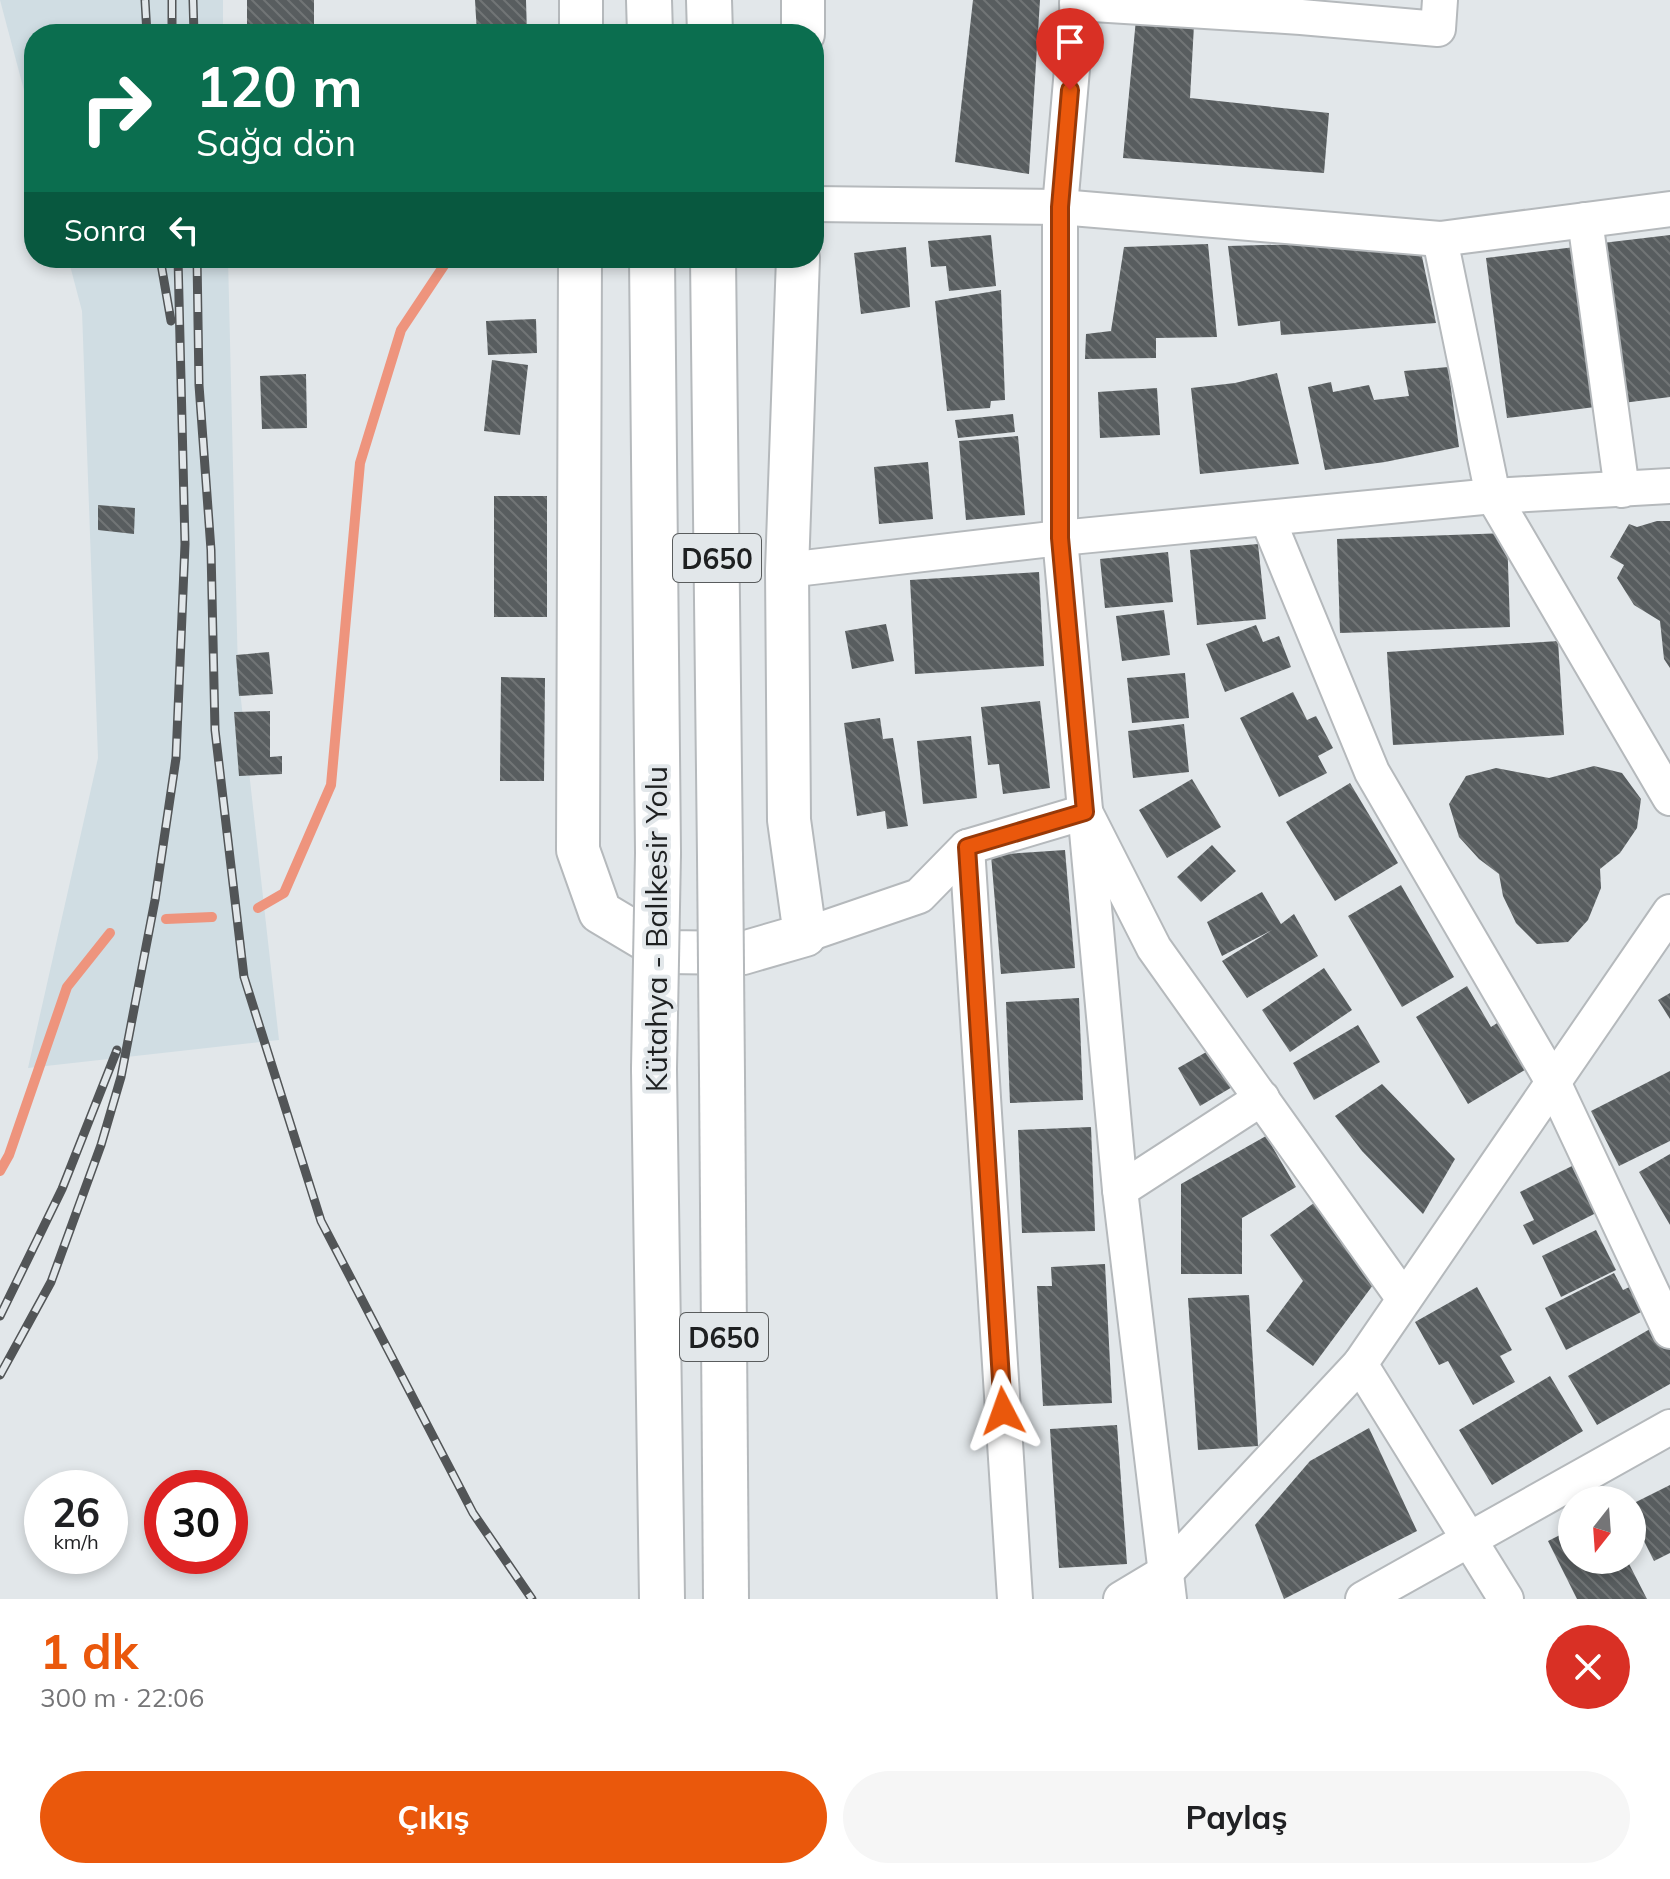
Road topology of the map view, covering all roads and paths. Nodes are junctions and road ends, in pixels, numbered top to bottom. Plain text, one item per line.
1 (581, 0) edge
2 (649, 0) edge
3 (709, 0) edge
4 (803, 0) edge
5 (1440, 0) edge
6 (1078, 1) edge
7 (1301, 8) edge
8 (581, 24) edge
9 (650, 24) edge
10 (710, 24) edge
11 (803, 24) edge
12 (824, 204) edge
13 (1060, 207) junction
14 (1670, 209) edge
15 (1585, 220) junction
16 (1440, 239) junction
17 (580, 268) edge
18 (652, 268) edge
19 (713, 268) edge
20 (798, 268) edge
21 (1670, 486) edge
22 (1622, 490) junction
23 (1493, 496) junction
24 (1268, 520) junction
25 (1060, 538) junction
26 (787, 570) junction
27 (1670, 798) edge
28 (1085, 812) junction
29 (967, 847) junction
30 (1670, 912) edge
31 (805, 935) junction
32 (1553, 1082) junction
33 (1262, 1098) junction
34 (1120, 1190) junction
35 (1404, 1299) junction
36 (1670, 1331) edge
37 (1360, 1364) junction
38 (1670, 1427) edge
39 (1470, 1541) junction
40 (1167, 1586) edge
41 (662, 1599) edge
42 (726, 1599) edge
43 (1015, 1599) edge
44 (1121, 1599) edge
45 (1363, 1599) edge
46 (1506, 1599) edge

1 - 8 main road
2 - 9 highway
3 - 10 highway
4 - 11 main road
5 - 7 street
6 - 7 street
6 - 13 street
12 - 13 street
13 - 16 street
13 - 25 street
14 - 15 street
15 - 16 street
15 - 22 street
16 - 23 street
17 - 31 main road
18 - 41 highway, Kütahya - Balıkesir Yolu / D650, bridge
19 - 42 highway, D650, bridge
20 - 26 main road
21 - 22 street
22 - 23 street
23 - 24 street
23 - 27 street
24 - 25 street
24 - 32 street
25 - 26 street
25 - 28 street
26 - 31 main road
28 - 29 street
28 - 33 street
28 - 34 street
29 - 31 street
29 - 43 street
30 - 32 street
32 - 35 street
32 - 36 street
33 - 34 street
33 - 35 street
34 - 40 street
35 - 37 street
37 - 39 street
37 - 40 street
38 - 39 street
39 - 45 street
39 - 46 street
40 - 44 street

